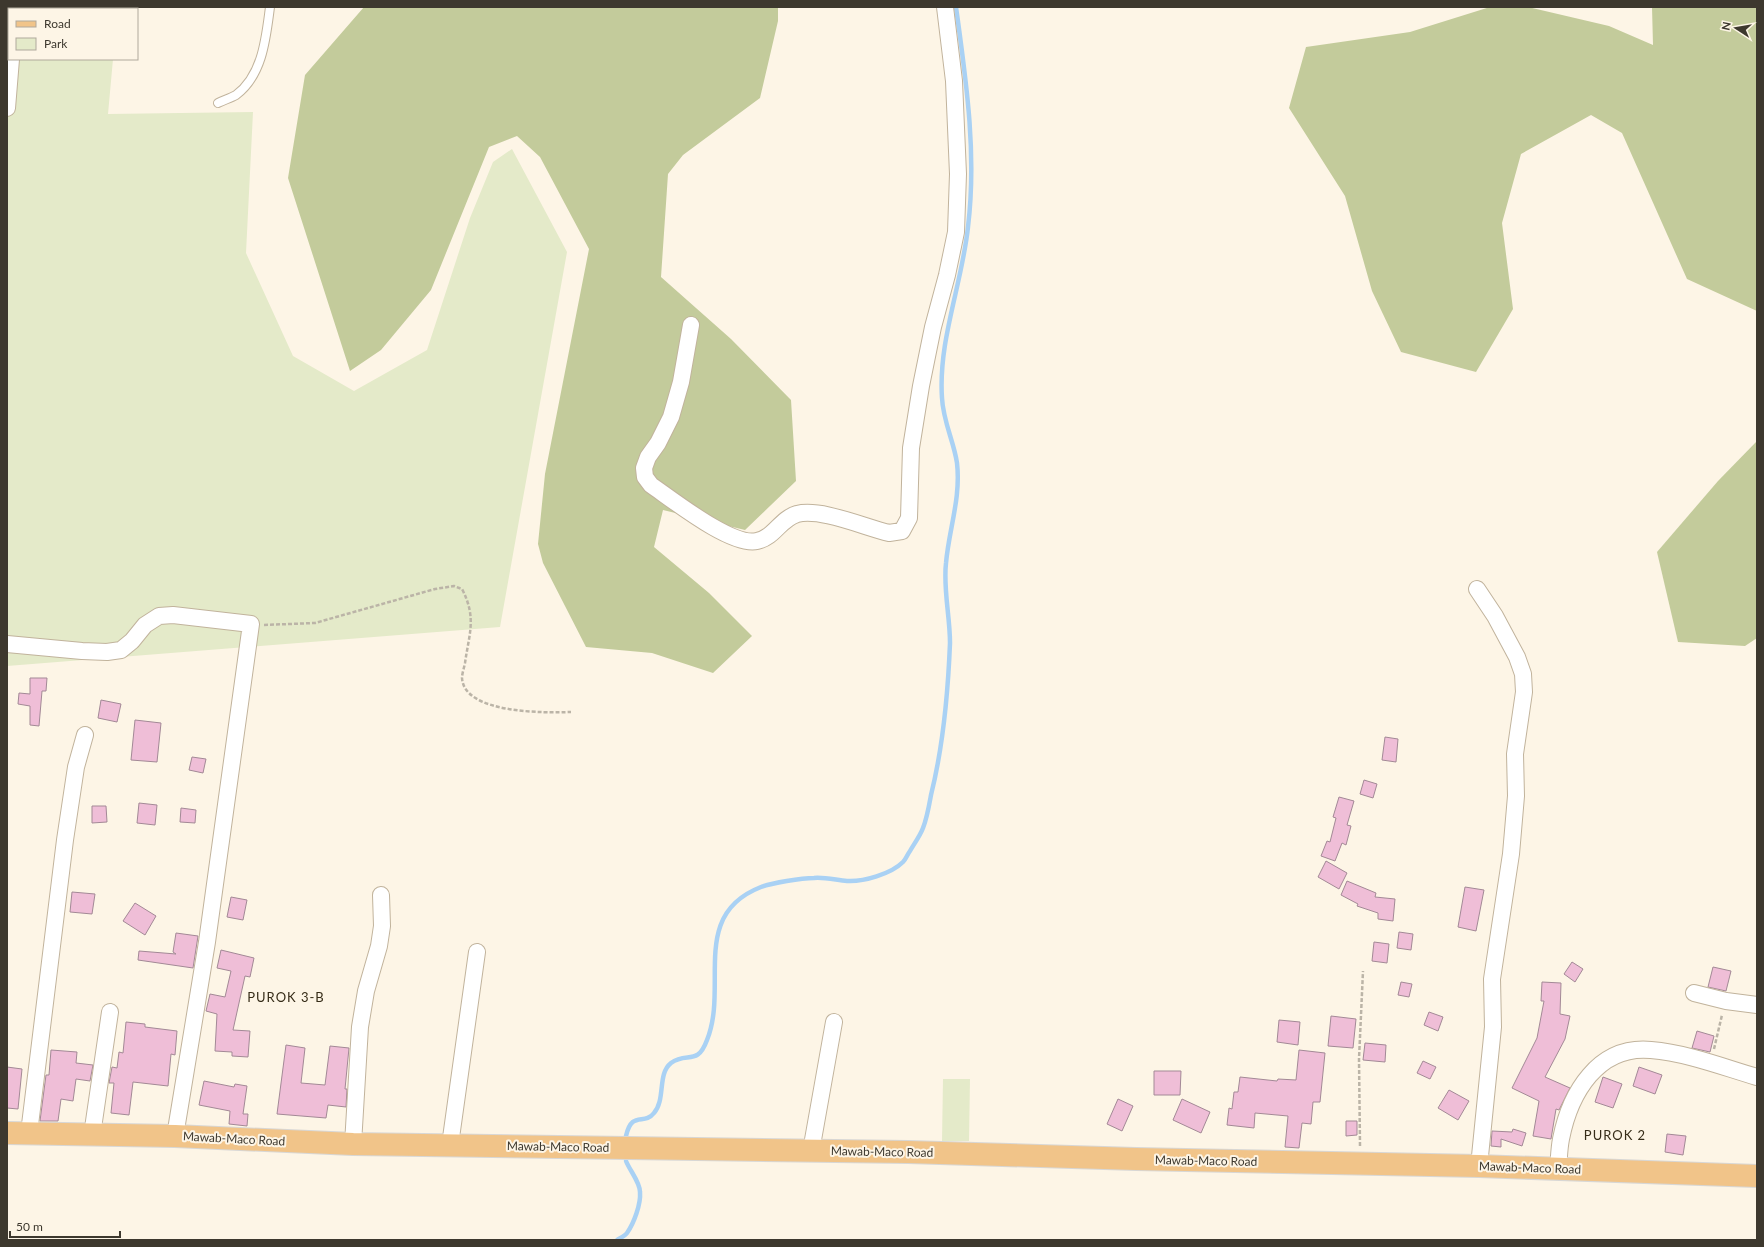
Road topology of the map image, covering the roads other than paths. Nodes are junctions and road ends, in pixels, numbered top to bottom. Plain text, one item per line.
1 (270, 7) edge
2 (946, 7) edge
3 (11, 60) edge
4 (218, 103) dead end
5 (7, 108) edge
6 (691, 325) dead end
7 (1477, 589) dead end
8 (7, 644) edge
9 (85, 735) dead end
10 (380, 895) dead end
11 (477, 952) dead end
12 (1694, 993) dead end
13 (1757, 1005) edge
14 (110, 1012) dead end
15 (834, 1022) dead end
16 (1757, 1077) edge
17 (7, 1133) edge
18 (29, 1133) junction
19 (92, 1135) junction
20 (174, 1136) junction
21 (353, 1144) junction
22 (450, 1145) junction
23 (811, 1150) junction
24 (1479, 1166) junction
25 (1558, 1169) junction
26 (1757, 1176) edge

1 - 4 lane
2 - 6 street
3 - 5 street
7 - 24 street
8 - 20 street
9 - 18 street
10 - 21 street
11 - 22 street
12 - 13 street
14 - 19 street
15 - 23 street
16 - 25 street
17 - 18 main road, Mawab-Maco Road
18 - 19 main road, Mawab-Maco Road
19 - 20 main road, Mawab-Maco Road
20 - 21 main road, Mawab-Maco Road
21 - 22 main road, Mawab-Maco Road
22 - 23 main road, Mawab-Maco Road
23 - 24 main road, Mawab-Maco Road
24 - 25 main road, Mawab-Maco Road
25 - 26 main road, Mawab-Maco Road

